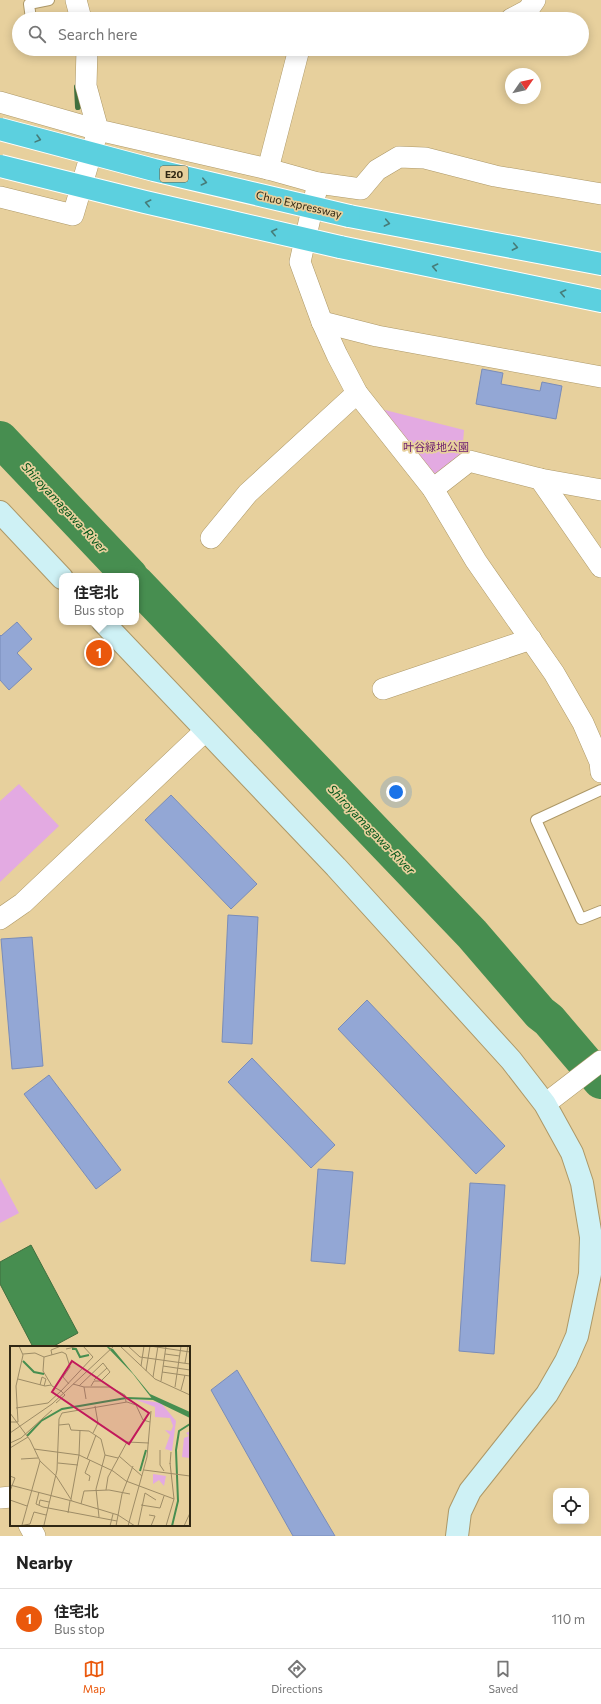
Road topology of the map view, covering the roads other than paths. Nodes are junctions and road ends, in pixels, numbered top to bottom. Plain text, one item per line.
1 (49, 0) edge
2 (76, 0) edge
3 (536, 0) edge
4 (28, 2) edge
5 (30, 12) edge
6 (79, 12) edge
7 (524, 12) edge
8 (87, 56) edge
9 (297, 56) edge
10 (0, 102) edge
11 (0, 129) edge
12 (98, 130) junction
13 (0, 166) edge
14 (268, 169) junction
15 (318, 183) junction
16 (601, 194) edge
17 (0, 197) edge
18 (601, 264) edge
19 (601, 301) edge
20 (322, 322) junction
21 (601, 377) edge
22 (357, 393) junction
23 (540, 479) junction
24 (433, 489) junction
25 (601, 490) edge
26 (0, 512) edge
27 (211, 538) dead end
28 (601, 567) edge
29 (59, 575) edge
30 (106, 625) edge
31 (530, 639) junction
32 (383, 689) dead end
33 (205, 731) junction
34 (601, 772) edge
35 (601, 790) edge
36 (601, 910) edge
37 (0, 918) edge
38 (601, 1061) edge
39 (545, 1104) junction
40 (10, 1497) edge
41 (0, 1498) edge
42 (30, 1526) edge
43 (35, 1536) edge
44 (457, 1536) edge

1 - 4 lane
2 - 6 street
3 - 7 street
4 - 5 lane
8 - 12 street
9 - 14 street
10 - 12 street
11 -> 18 highway, Chuo Expressway / E20, bridge
12 - 14 street
12 - 17 street
19 -> 13 highway, bridge
14 - 15 street
15 - 16 street
15 - 20 street
20 - 21 street
20 - 22 street
22 - 24 street
22 - 27 street
23 - 24 street
23 - 25 street
23 - 28 street
24 - 31 street
26 - 29 street
30 - 33 street
31 - 32 street
31 - 34 street
33 - 37 street
33 - 39 street
35 - 36 lane
38 - 39 street
39 - 44 street
40 - 41 street
42 - 43 street

